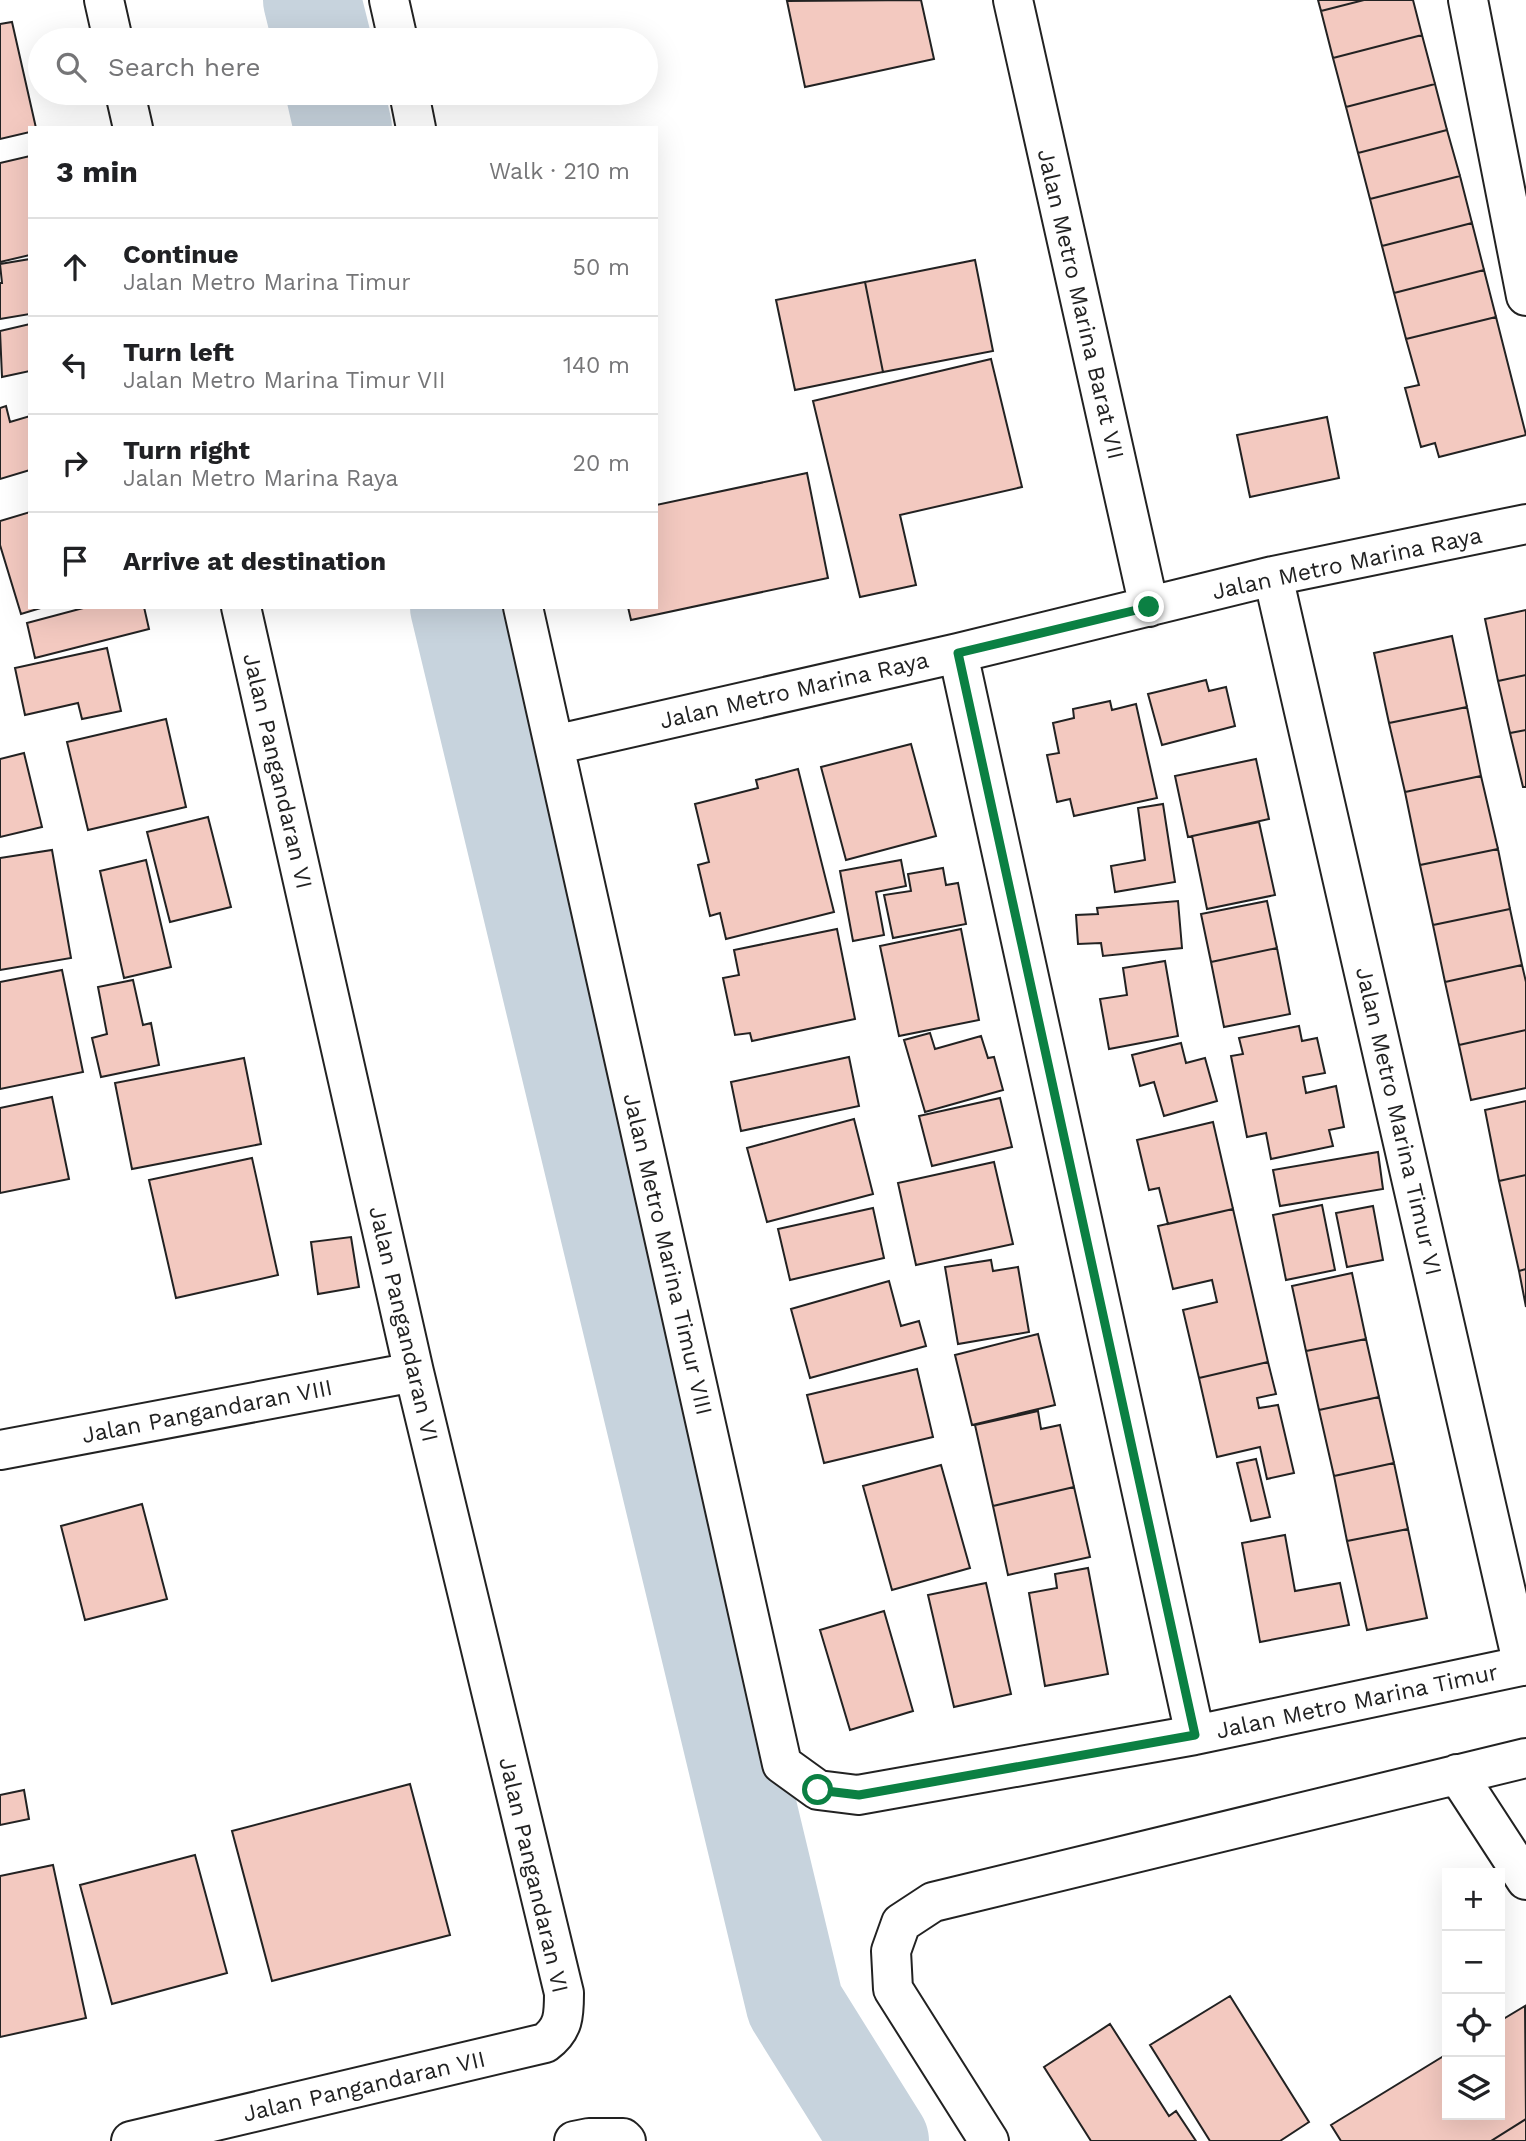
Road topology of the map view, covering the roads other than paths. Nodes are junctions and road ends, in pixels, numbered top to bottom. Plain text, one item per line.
1 (104, 0) edge
2 (390, 0) edge
3 (1013, 0) edge
4 (1468, 0) edge
5 (110, 28) edge
6 (396, 28) edge
7 (128, 105) edge
8 (411, 105) edge
9 (133, 126) edge
10 (416, 126) edge
11 (1526, 296) edge
12 (1526, 524) edge
13 (1273, 576) junction
14 (1149, 607) junction
15 (242, 609) edge
16 (523, 609) edge
17 (958, 653) junction
18 (554, 745) junction
19 (414, 1372) junction
20 (0, 1450) edge
21 (1524, 1665) edge
22 (1195, 1735) junction
23 (1526, 1758) edge
24 (782, 1764) joint
25 (1457, 1774) junction
26 (1526, 1880) edge
27 (554, 2036) joint
28 (131, 2141) edge
29 (574, 2141) edge
30 (626, 2141) edge
31 (989, 2141) edge

1 - 5 street
2 - 6 street
3 - 14 street, Jalan Metro Marina Barat VII
4 - 11 street
7 - 9 street
8 - 10 street
12 - 13 street, Jalan Metro Marina Raya
13 - 14 street, Jalan Metro Marina Raya
13 - 21 street, Jalan Metro Marina Timur VI
14 - 17 street, Jalan Metro Marina Raya
15 - 19 street, Jalan Pangandaran VI
16 - 18 street, Jalan Metro Marina Timur VIII
17 - 18 street, Jalan Metro Marina Raya
17 - 22 street
18 - 24 street, Jalan Metro Marina Timur VIII
19 - 20 street, Jalan Pangandaran VIII
19 - 27 street, Jalan Pangandaran VI
21 - 22 street, Jalan Metro Marina Timur
22 - 24 street, Jalan Metro Marina Timur
23 - 25 street
25 - 26 street
25 - 31 street
27 - 28 street, Jalan Pangandaran VII
29 - 30 street

